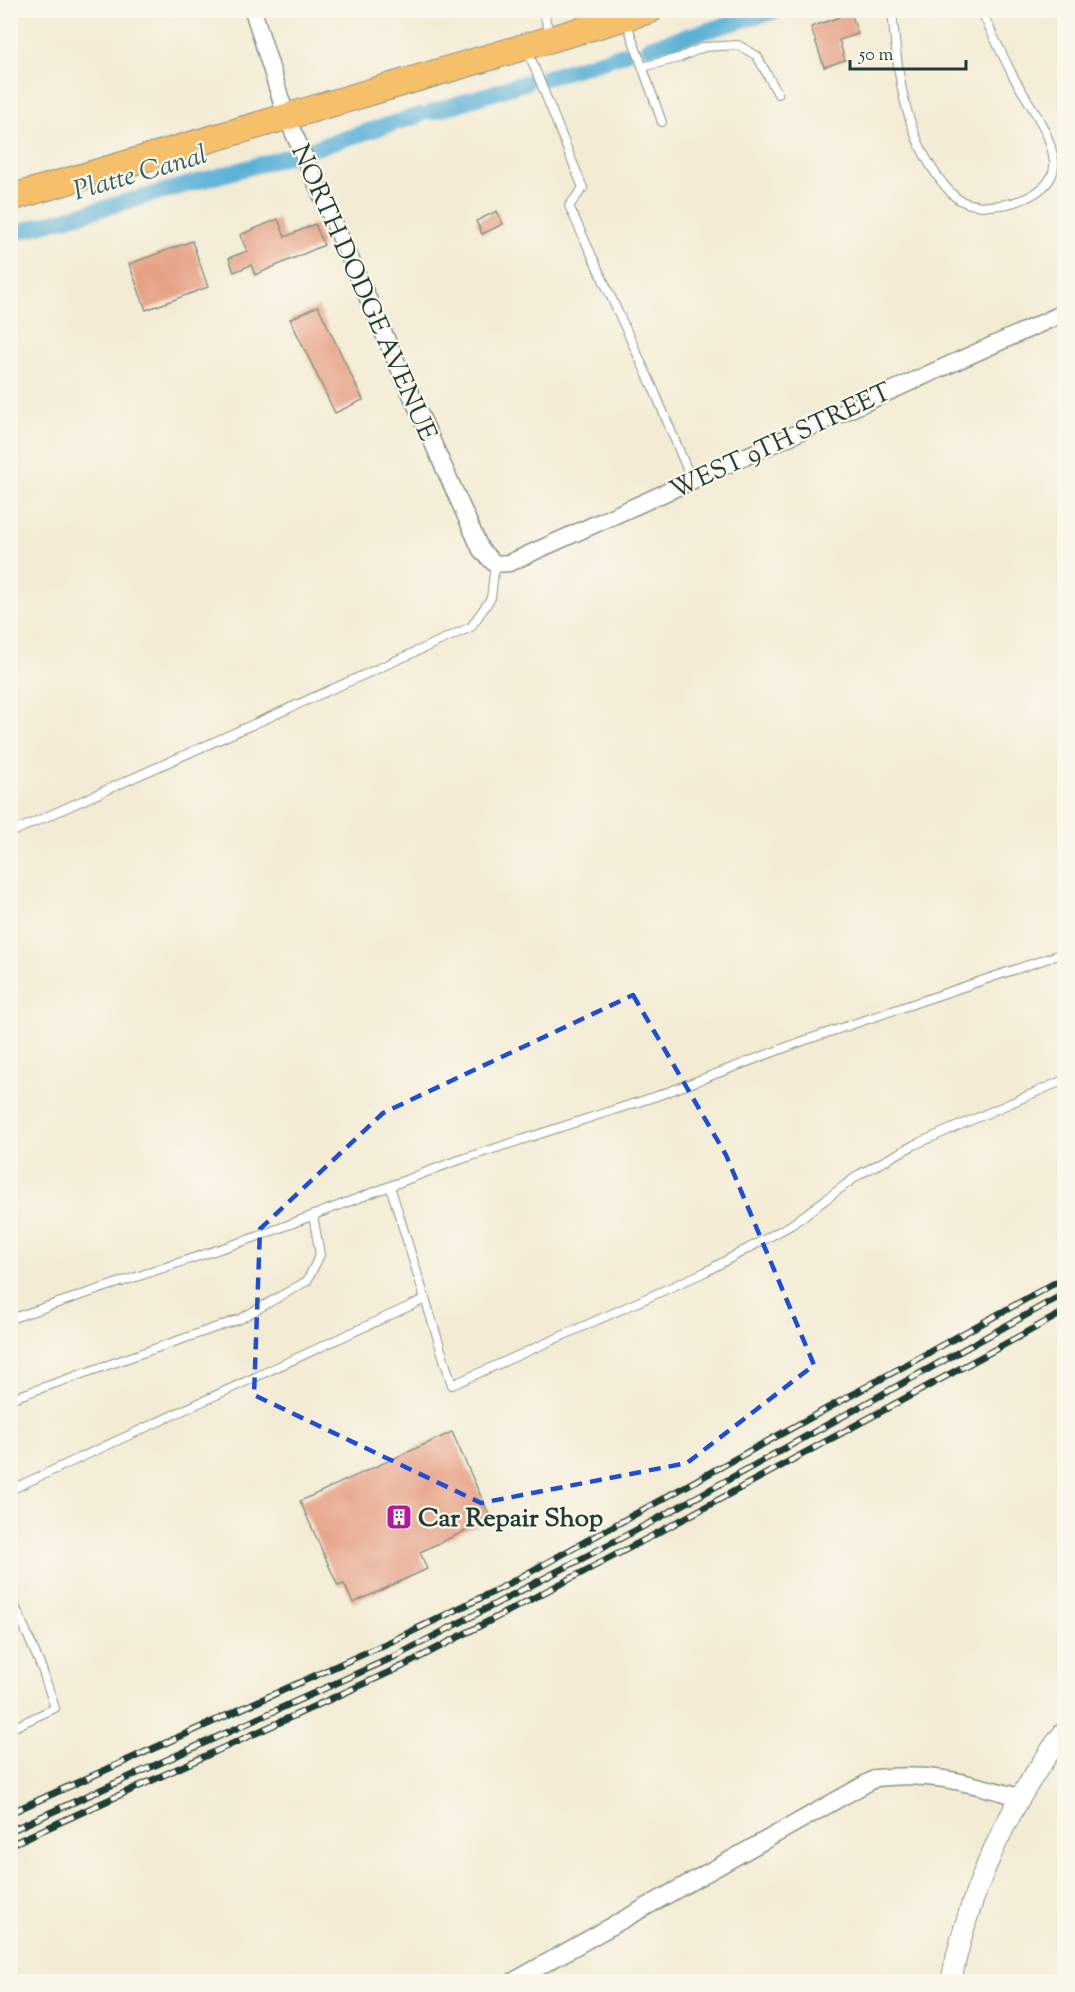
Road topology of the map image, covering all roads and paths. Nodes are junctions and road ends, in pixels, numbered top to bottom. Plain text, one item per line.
1 (253, 10) edge
2 (543, 10) edge
3 (650, 10) edge
4 (892, 10) edge
5 (981, 10) edge
6 (624, 18) junction
7 (551, 39) junction
8 (526, 46) junction
9 (642, 67) junction
10 (778, 94) dead end
11 (286, 116) junction
12 (662, 122) dead end
13 (10, 198) edge
14 (1065, 313) edge
15 (692, 481) junction
16 (495, 564) junction
17 (10, 833) edge
18 (1065, 953) edge
19 (1065, 1080) edge
20 (390, 1186) junction
21 (313, 1215) junction
22 (425, 1299) junction
23 (10, 1319) edge
24 (10, 1399) edge
25 (10, 1490) edge
26 (10, 1594) edge
27 (10, 1729) edge
28 (1065, 1731) edge
29 (1019, 1797) junction
30 (512, 1982) edge
31 (951, 1982) edge

1 - 11 street, NORTH DODGE AVENUE
2 - 7 lane
3 - 6 main road
4 - 5 lane
6 - 7 main road
6 - 9 lane
7 - 8 main road
8 - 11 main road
8 - 15 lane
9 - 10 lane
9 - 12 lane
11 - 13 main road
11 - 16 street, NORTH DODGE AVENUE
14 - 15 street, WEST 9TH STREET
15 - 16 street, WEST 9TH STREET
16 - 17 lane
18 - 20 lane
19 - 22 lane
20 - 21 lane
20 - 22 lane
21 - 23 lane
21 - 24 lane
22 - 25 lane
26 - 27 lane
28 - 29 street
29 - 30 street
29 - 31 street

